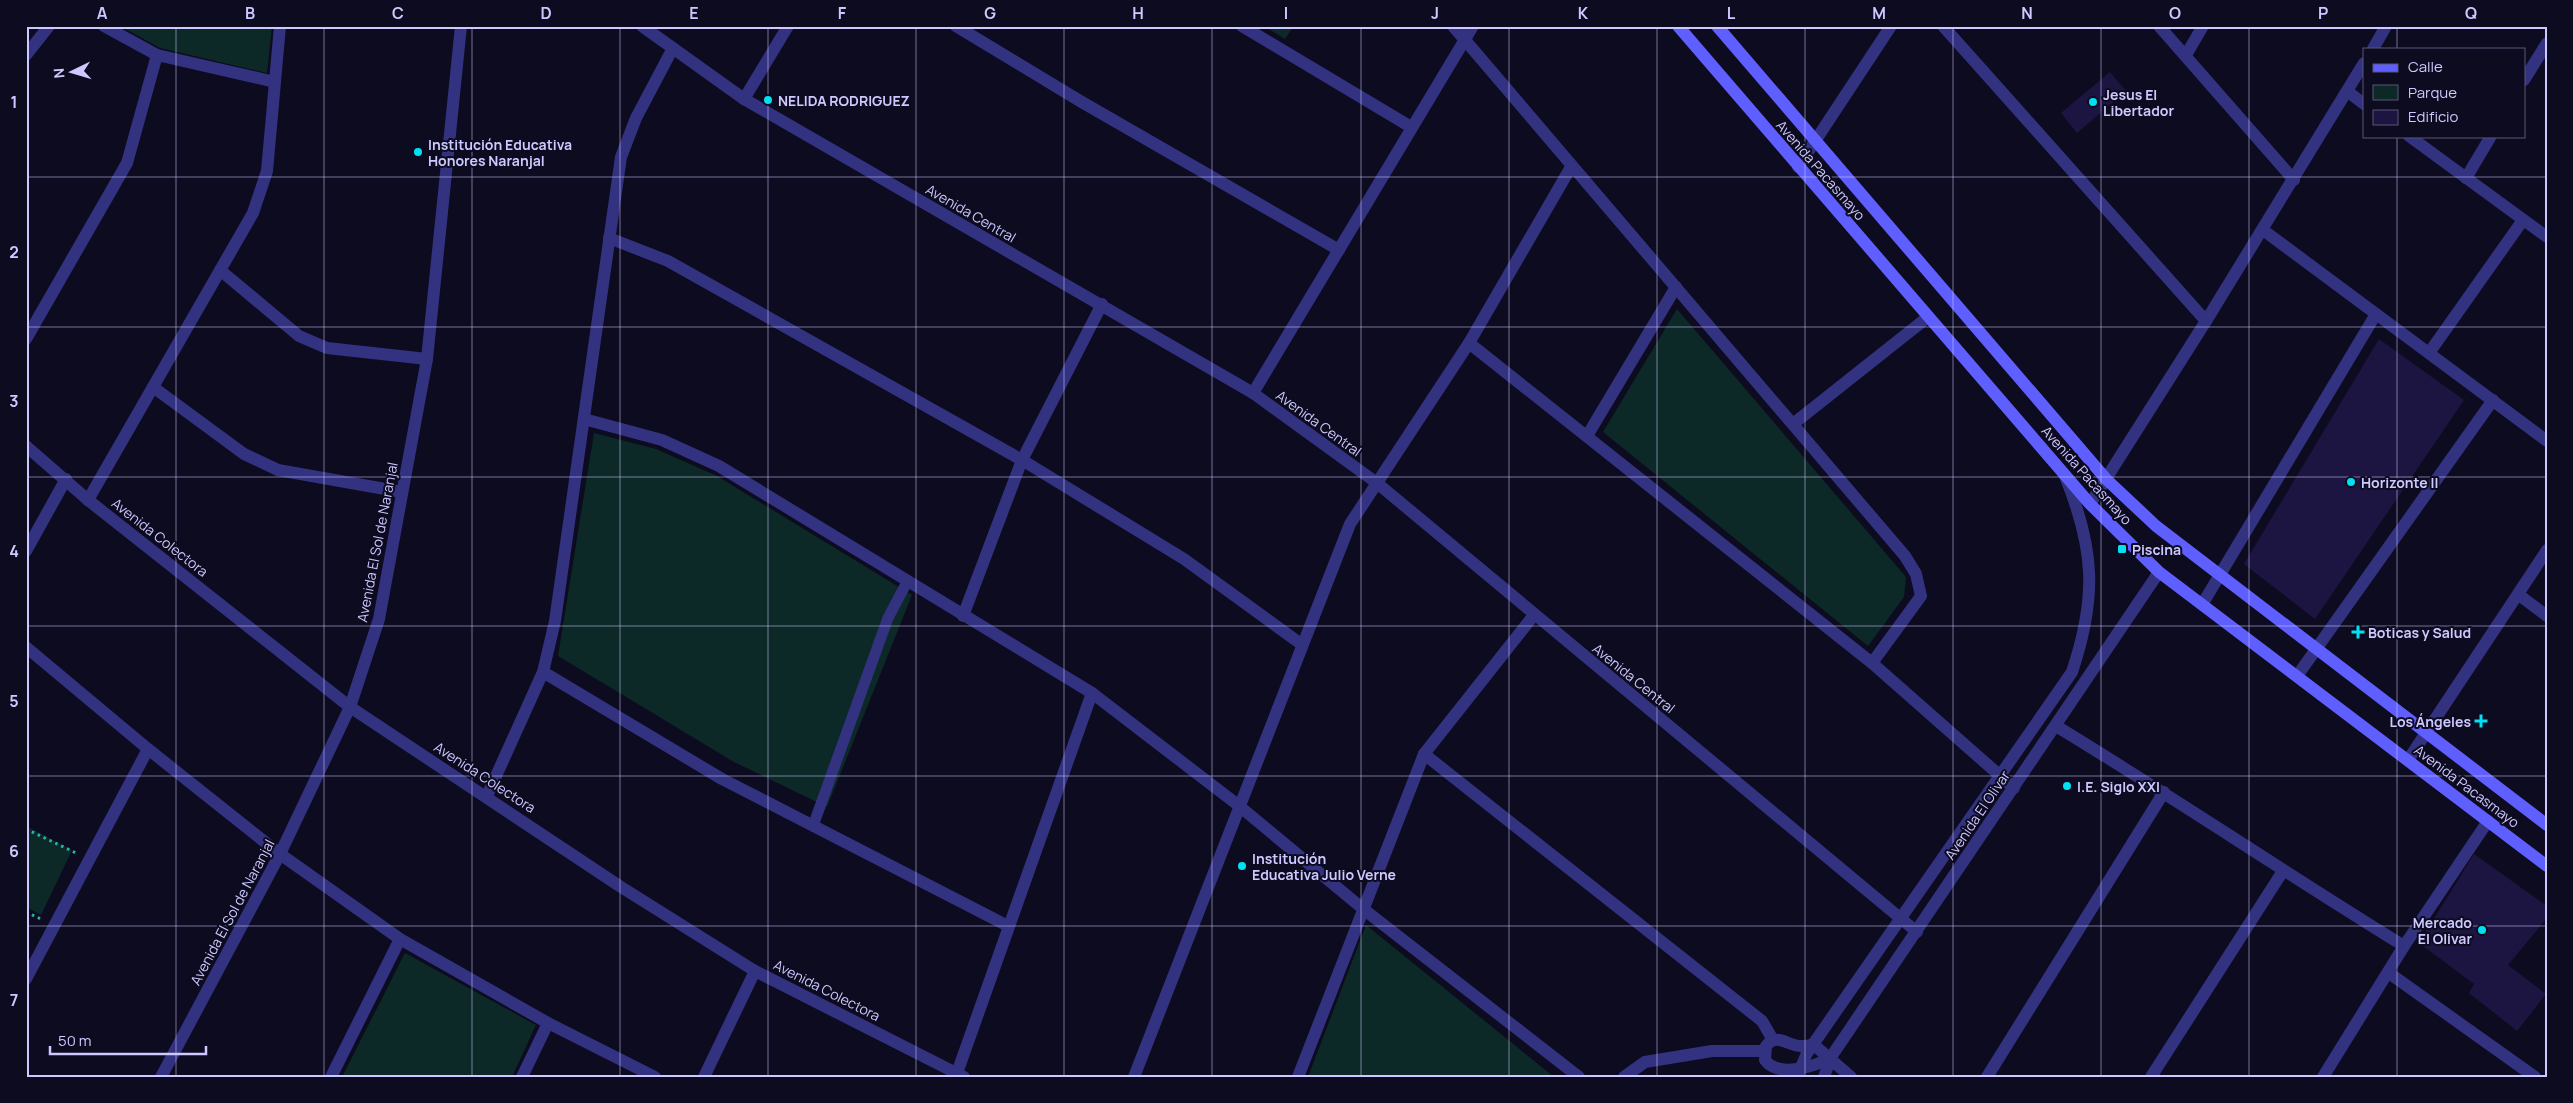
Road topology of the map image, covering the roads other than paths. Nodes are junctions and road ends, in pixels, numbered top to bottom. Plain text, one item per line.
1 (49, 26) edge
2 (104, 26) edge
3 (280, 26) edge
4 (461, 26) edge
5 (642, 26) edge
6 (788, 26) edge
7 (956, 26) edge
8 (1242, 26) edge
9 (1453, 26) edge
10 (1473, 26) edge
11 (1678, 26) edge
12 (1717, 26) edge
13 (1891, 26) edge
14 (1943, 26) edge
15 (2160, 26) edge
16 (2203, 26) edge
17 (2386, 26) edge
18 (972, 30) edge
19 (1465, 39) junction
20 (2547, 43) edge
21 (673, 48) junction
22 (2374, 48) edge
23 (26, 55) edge
24 (157, 55) junction
25 (2186, 55) junction
26 (2363, 65) edge
27 (2526, 77) edge
28 (275, 82) junction
29 (2347, 91) junction
30 (744, 99) junction
31 (2363, 103) edge
32 (1411, 127) junction
33 (2412, 138) edge
34 (2490, 138) edge
35 (1816, 140) junction
36 (1798, 166) junction
37 (1571, 167) junction
38 (2466, 178) junction
39 (2294, 180) junction
40 (2523, 220) junction
41 (2263, 230) junction
42 (2547, 237) edge
43 (609, 238) junction
44 (1339, 250) junction
45 (220, 270) junction
46 (1676, 287) junction
47 (1102, 304) junction
48 (2376, 314) junction
49 (1928, 317) junction
50 (2206, 321) junction
51 (26, 338) edge
52 (1470, 343) junction
53 (2429, 353) junction
54 (427, 359) junction
55 (153, 387) junction
56 (1253, 393) junction
57 (2493, 400) junction
58 (584, 419) junction
59 (1793, 424) junction
60 (1586, 436) junction
61 (2547, 441) edge
62 (26, 446) edge
63 (1022, 460) junction
64 (2064, 474) junction
65 (66, 479) junction
66 (2106, 479) junction
67 (1377, 483) junction
68 (402, 492) junction
69 (88, 500) junction
70 (2090, 504) junction
71 (2547, 550) edge
72 (26, 551) edge
73 (2159, 572) junction
74 (2220, 575) junction
75 (907, 582) junction
76 (2518, 595) junction
77 (2203, 603) junction
78 (1534, 615) junction
79 (963, 616) junction
80 (2547, 616) edge
81 (1301, 644) junction
82 (26, 647) edge
83 (2316, 649) junction
84 (1872, 663) junction
85 (542, 672) junction
86 (2297, 676) junction
87 (1092, 693) junction
88 (350, 706) junction
89 (2056, 726) junction
90 (2426, 733) junction
91 (148, 749) junction
92 (1424, 754) junction
93 (2408, 760) junction
94 (2000, 775) junction
95 (2014, 788) junction
96 (2164, 792) junction
97 (487, 796) junction
98 (1238, 805) junction
99 (2488, 821) junction
100 (2547, 825) edge
101 (813, 826) junction
102 (280, 854) junction
103 (2547, 866) edge
104 (2283, 871) junction
105 (1362, 908) junction
106 (1900, 918) junction
107 (1008, 926) junction
108 (1917, 932) junction
109 (400, 939) junction
110 (2404, 946) junction
111 (755, 971) junction
112 (2389, 973) junction
113 (26, 979) edge
114 (548, 1023) junction
115 (1773, 1040) junction
116 (1813, 1044) junction
117 (1790, 1045) junction
118 (1764, 1050) junction
119 (1831, 1057) junction
120 (1781, 1068) junction
121 (1799, 1073) edge
122 (961, 1075) edge
123 (161, 1077) edge
124 (331, 1077) edge
125 (522, 1077) edge
126 (655, 1077) edge
127 (704, 1077) edge
128 (1134, 1077) edge
129 (1298, 1077) edge
130 (1579, 1077) edge
131 (1624, 1077) edge
132 (1824, 1077) edge
133 (1850, 1077) edge
134 (1987, 1077) edge
135 (2151, 1077) edge
136 (2323, 1077) edge
137 (2535, 1077) edge

1 - 23 street
2 - 24 street
3 - 28 street
4 - 54 street, Avenida El Sol de Naranjal
5 - 21 street, Avenida Central
6 - 30 street
7 - 18 street
8 - 32 street
9 - 19 street
10 - 19 street
11 - 36 main road, Avenida Pacasmayo
12 - 35 main road, Avenida Pacasmayo
13 - 35 street
14 - 50 street
15 - 25 street
16 - 25 street
17 - 22 street
18 - 44 street
19 - 32 street
19 - 37 street
20 - 27 street
21 - 30 street, Avenida Central
21 - 43 street
24 - 28 street
24 - 51 street
25 - 39 street
26 - 29 street
28 - 45 street
29 - 31 street
29 - 39 street
30 - 47 street, Avenida Central
32 - 44 street
33 - 38 street
34 - 38 street
35 - 36 street
35 - 66 main road, Avenida Pacasmayo
36 - 49 main road, Avenida Pacasmayo
37 - 46 street
37 - 52 street
38 - 40 street
39 - 41 street
40 - 42 street
40 - 53 street
41 - 48 street
41 - 50 street
43 - 58 street
43 - 63 street
44 - 56 street
45 - 54 street
45 - 55 street
46 - 59 street
46 - 60 street
47 - 56 street, Avenida Central
47 - 63 street
48 - 53 street
48 - 74 street
49 - 59 street
49 - 64 main road, Avenida Pacasmayo
50 - 66 street
52 - 60 street
52 - 67 street
53 - 57 street
54 - 68 street, Avenida El Sol de Naranjal
55 - 68 street
55 - 69 street
56 - 67 street, Avenida Central
57 - 61 street
57 - 83 street
58 - 75 street
58 - 85 street
59 - 84 street
60 - 84 street
62 - 65 street, Avenida Colectora
63 - 79 street
63 - 81 street
64 - 70 main road, Avenida Pacasmayo
64 - 94 street
65 - 69 street, Avenida Colectora
65 - 72 street
66 - 70 street
66 - 74 main road, Avenida Pacasmayo
67 - 78 street, Avenida Central
67 - 81 street
68 - 88 street, Avenida El Sol de Naranjal
69 - 88 street, Avenida Colectora
70 - 73 main road, Avenida Pacasmayo
71 - 76 street
73 - 77 main road, Avenida Pacasmayo
73 - 89 street, Avenida El Olivar
74 - 77 street
74 - 83 main road, Avenida Pacasmayo
75 - 79 street
75 - 101 lane
76 - 80 street
76 - 90 street
77 - 86 main road, Avenida Pacasmayo
78 - 92 street
78 - 106 street, Avenida Central
79 - 87 street
81 - 98 street
82 - 91 street
83 - 86 street
83 - 90 main road, Avenida Pacasmayo
84 - 94 street
85 - 97 street
85 - 101 street
86 - 93 main road, Avenida Pacasmayo
87 - 98 street
87 - 107 street
88 - 97 street, Avenida Colectora
88 - 102 street, Avenida El Sol de Naranjal
89 - 95 street, Avenida El Olivar
89 - 96 street
90 - 93 street
90 - 100 main road, Avenida Pacasmayo
91 - 102 street
91 - 113 street
92 - 105 street
92 - 115 street
93 - 99 main road, Avenida Pacasmayo
94 - 95 street
94 - 106 street
95 - 108 street, Avenida El Olivar
96 - 104 street
96 - 134 street
97 - 111 street, Avenida Colectora
98 - 105 street
98 - 128 street
99 - 103 main road, Avenida Pacasmayo
99 - 110 street
101 - 107 street
102 - 109 street
102 - 123 street, Avenida El Sol de Naranjal
104 - 110 street
104 - 135 street
105 - 129 street
105 - 130 street
106 - 108 street, Avenida Central
106 - 116 street
107 - 122 street
108 - 119 street, Avenida El Olivar
109 - 114 street
109 - 124 street
110 - 112 street
111 - 122 street, Avenida Colectora
111 - 127 street
112 - 136 street
112 - 137 street
114 - 125 street
114 - 126 street
115 - 117 street
115 - 118 street
116 - 117 street
116 - 119 street
116 - 121 street
117 - 120 street
118 - 120 street
118 - 131 street
119 - 121 street
119 - 132 street, Avenida El Olivar
119 - 133 street
120 - 121 street

